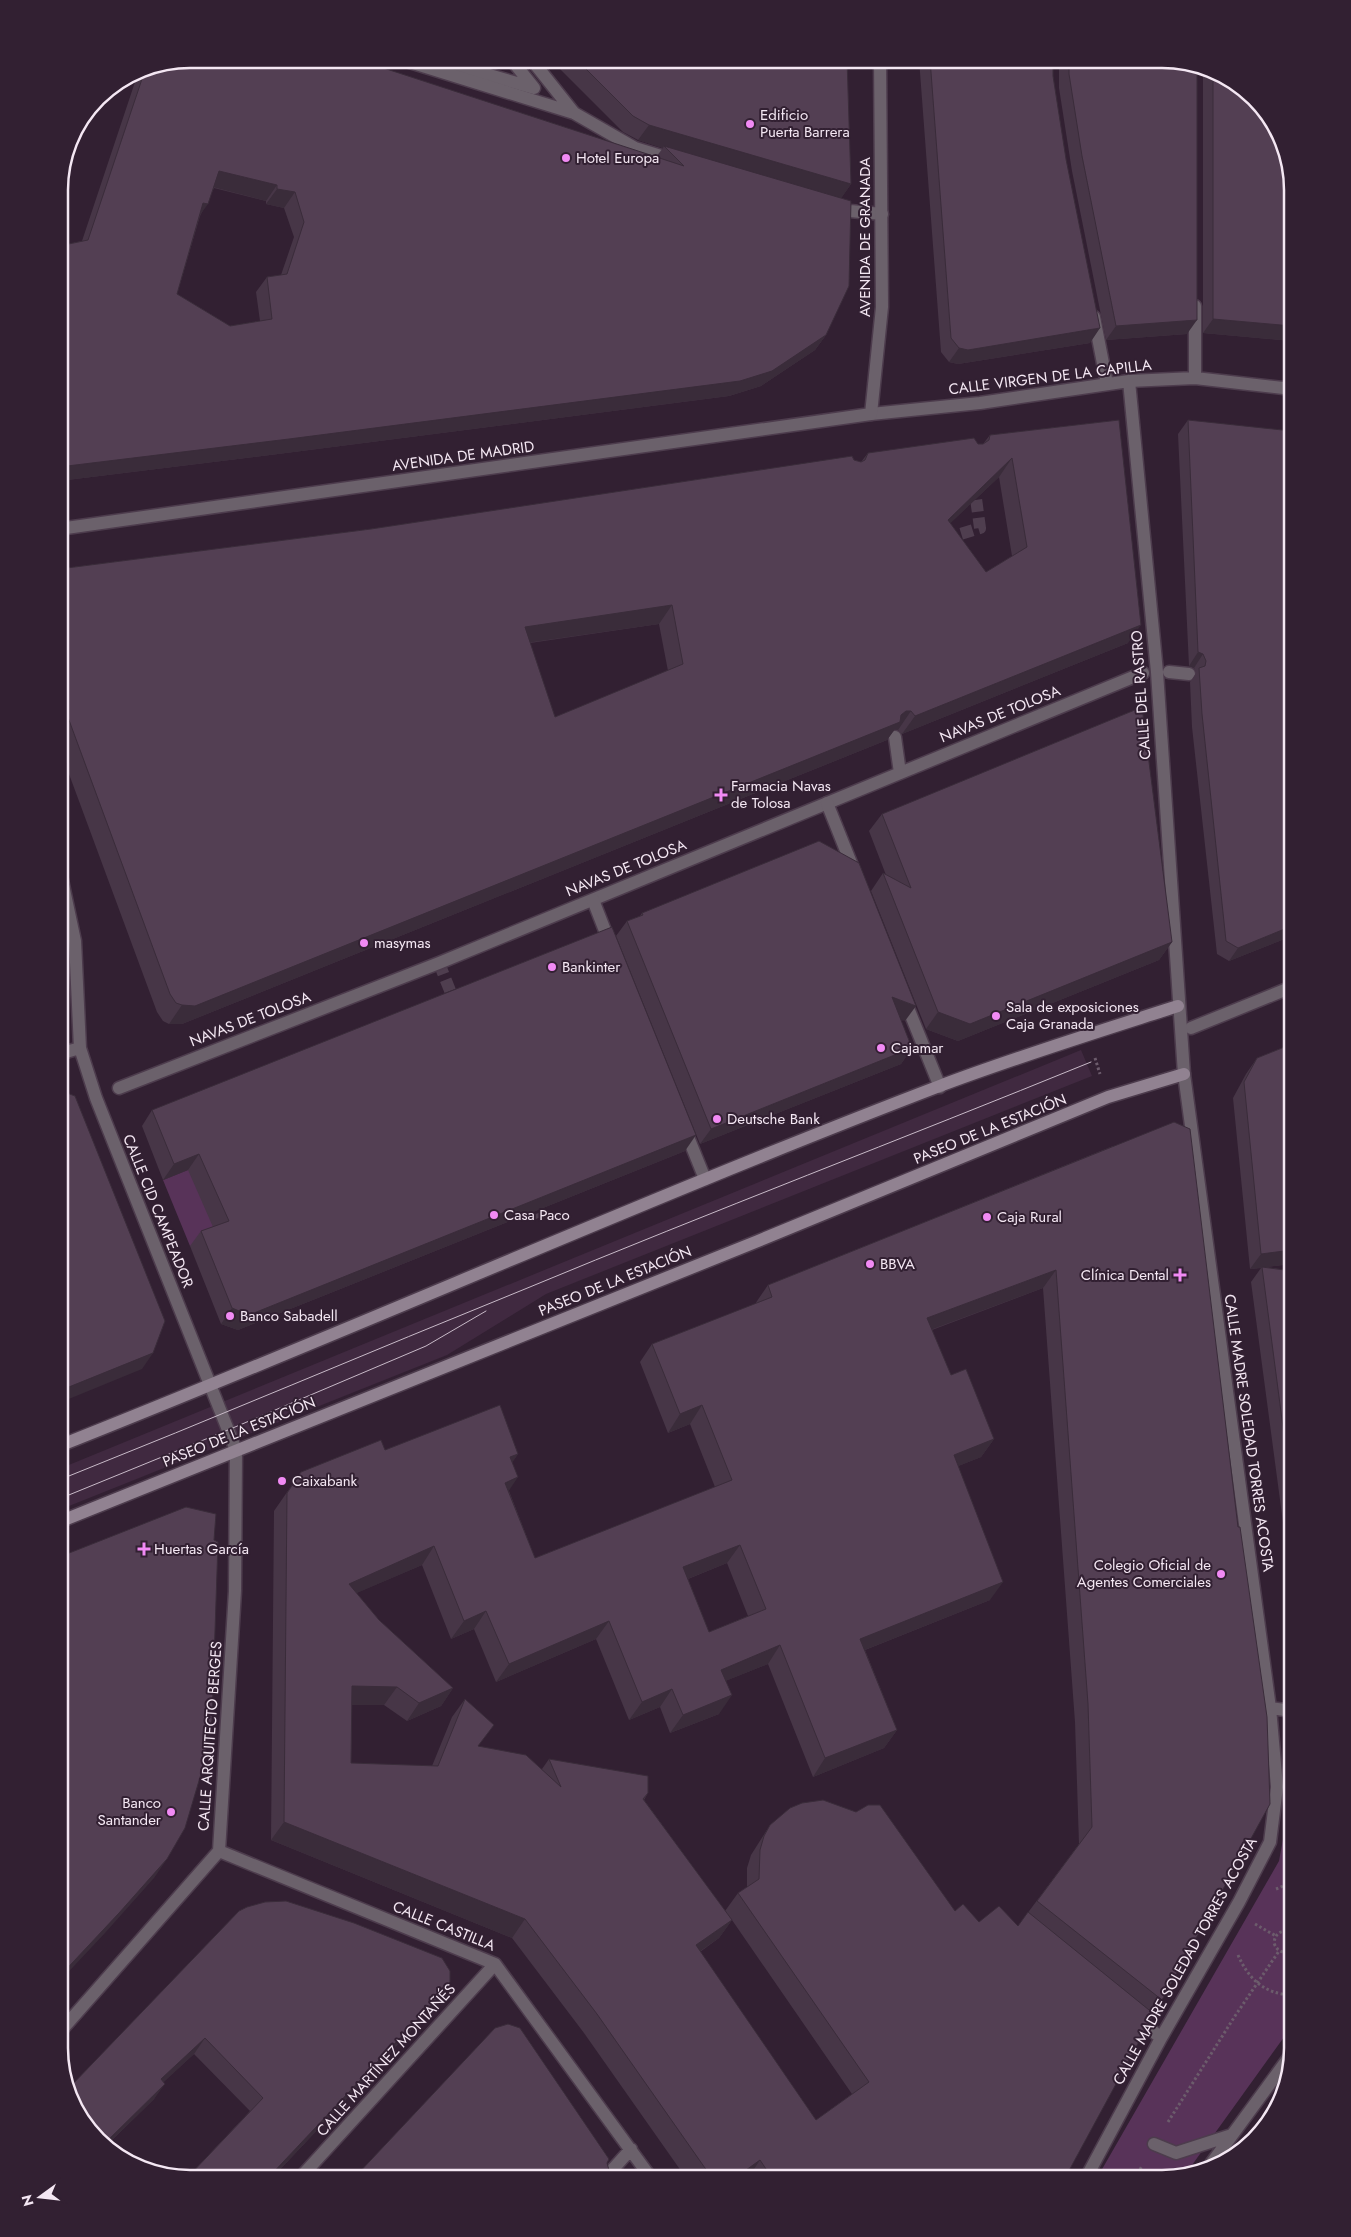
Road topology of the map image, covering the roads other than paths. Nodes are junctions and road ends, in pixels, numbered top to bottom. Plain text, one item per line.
1 (429, 68) edge
2 (465, 68) edge
3 (518, 68) edge
4 (538, 68) edge
5 (880, 68) edge
6 (574, 113) junction
7 (682, 162) edge
8 (822, 203) edge
9 (882, 214) junction
10 (1195, 290) edge
11 (1092, 308) edge
12 (1195, 378) junction
13 (1129, 381) junction
14 (1107, 384) junction
15 (1284, 388) edge
16 (871, 414) junction
17 (68, 528) edge
18 (1169, 672) dead end
19 (1143, 673) dead end
20 (1189, 674) dead end
21 (895, 737) edge
22 (900, 773) junction
23 (827, 803) junction
24 (859, 884) edge
25 (592, 900) junction
26 (68, 908) edge
27 (614, 954) edge
28 (898, 982) edge
29 (1284, 990) edge
30 (1178, 1006) junction
31 (1191, 1028) dead end
32 (80, 1048) junction
33 (68, 1051) edge
34 (1184, 1074) junction
35 (940, 1086) junction
36 (120, 1088) dead end
37 (680, 1118) edge
38 (705, 1179) junction
39 (210, 1386) junction
40 (68, 1442) edge
41 (236, 1450) junction
42 (68, 1518) edge
43 (1270, 1708) junction
44 (1284, 1710) edge
45 (219, 1851) junction
46 (496, 1964) junction
47 (1121, 2006) edge
48 (68, 2023) edge
49 (1161, 2038) junction
50 (1281, 2068) edge
51 (1232, 2135) junction
52 (1154, 2144) road end
53 (631, 2149) junction
54 (1216, 2157) edge
55 (308, 2169) edge
56 (613, 2169) edge
57 (645, 2169) edge
58 (1090, 2170) edge

1 - 6 street
2 - 3 street
4 - 6 street
5 - 9 street, AVENIDA DE GRANADA
6 - 7 street
8 - 9 street
9 - 16 street, AVENIDA DE GRANADA
10 - 12 street
11 - 14 street
12 - 13 street, CALLE VIRGEN DE LA CAPILLA
12 - 15 street, CALLE VIRGEN DE LA CAPILLA
13 - 14 street, CALLE VIRGEN DE LA CAPILLA
13 - 30 street, CALLE DEL RASTRO
14 - 16 street, CALLE VIRGEN DE LA CAPILLA
16 - 17 street, AVENIDA DE MADRID
18 - 20 street
19 - 22 street, NAVAS DE TOLOSA
21 - 22 street
22 - 23 street, NAVAS DE TOLOSA
23 - 24 street
23 - 25 street, NAVAS DE TOLOSA
25 - 27 street
25 - 36 street, NAVAS DE TOLOSA
26 - 32 street, CALLE CID CAMPEADOR
28 - 35 street
29 - 31 street
30 - 34 street, CALLE MADRE SOLEDAD TORRES ACOSTA
30 - 35 main road
32 - 33 street
32 - 39 street, CALLE CID CAMPEADOR
34 - 41 main road, PASEO DE LA ESTACIÓN
34 - 43 street, CALLE MADRE SOLEDAD TORRES ACOSTA
35 - 38 main road
37 - 38 street
38 - 39 main road
39 - 40 main road
39 - 41 street, CALLE ARQUITECTO BERGES
41 - 42 main road, PASEO DE LA ESTACIÓN
41 - 45 street, CALLE ARQUITECTO BERGES
43 - 44 street
43 - 49 street, CALLE MADRE SOLEDAD TORRES ACOSTA
45 - 46 street, CALLE CASTILLA
45 - 48 street, CALLE ARQUITECTO BERGES
46 - 53 street, CALLE CASTILLA
46 - 55 street, CALLE MARTÍNEZ MONTAÑÉS
47 - 49 street
49 - 58 street, CALLE MADRE SOLEDAD TORRES ACOSTA
50 - 51 street
51 - 52 street
51 - 54 street
53 - 56 street
53 - 57 street, CALLE CASTILLA

